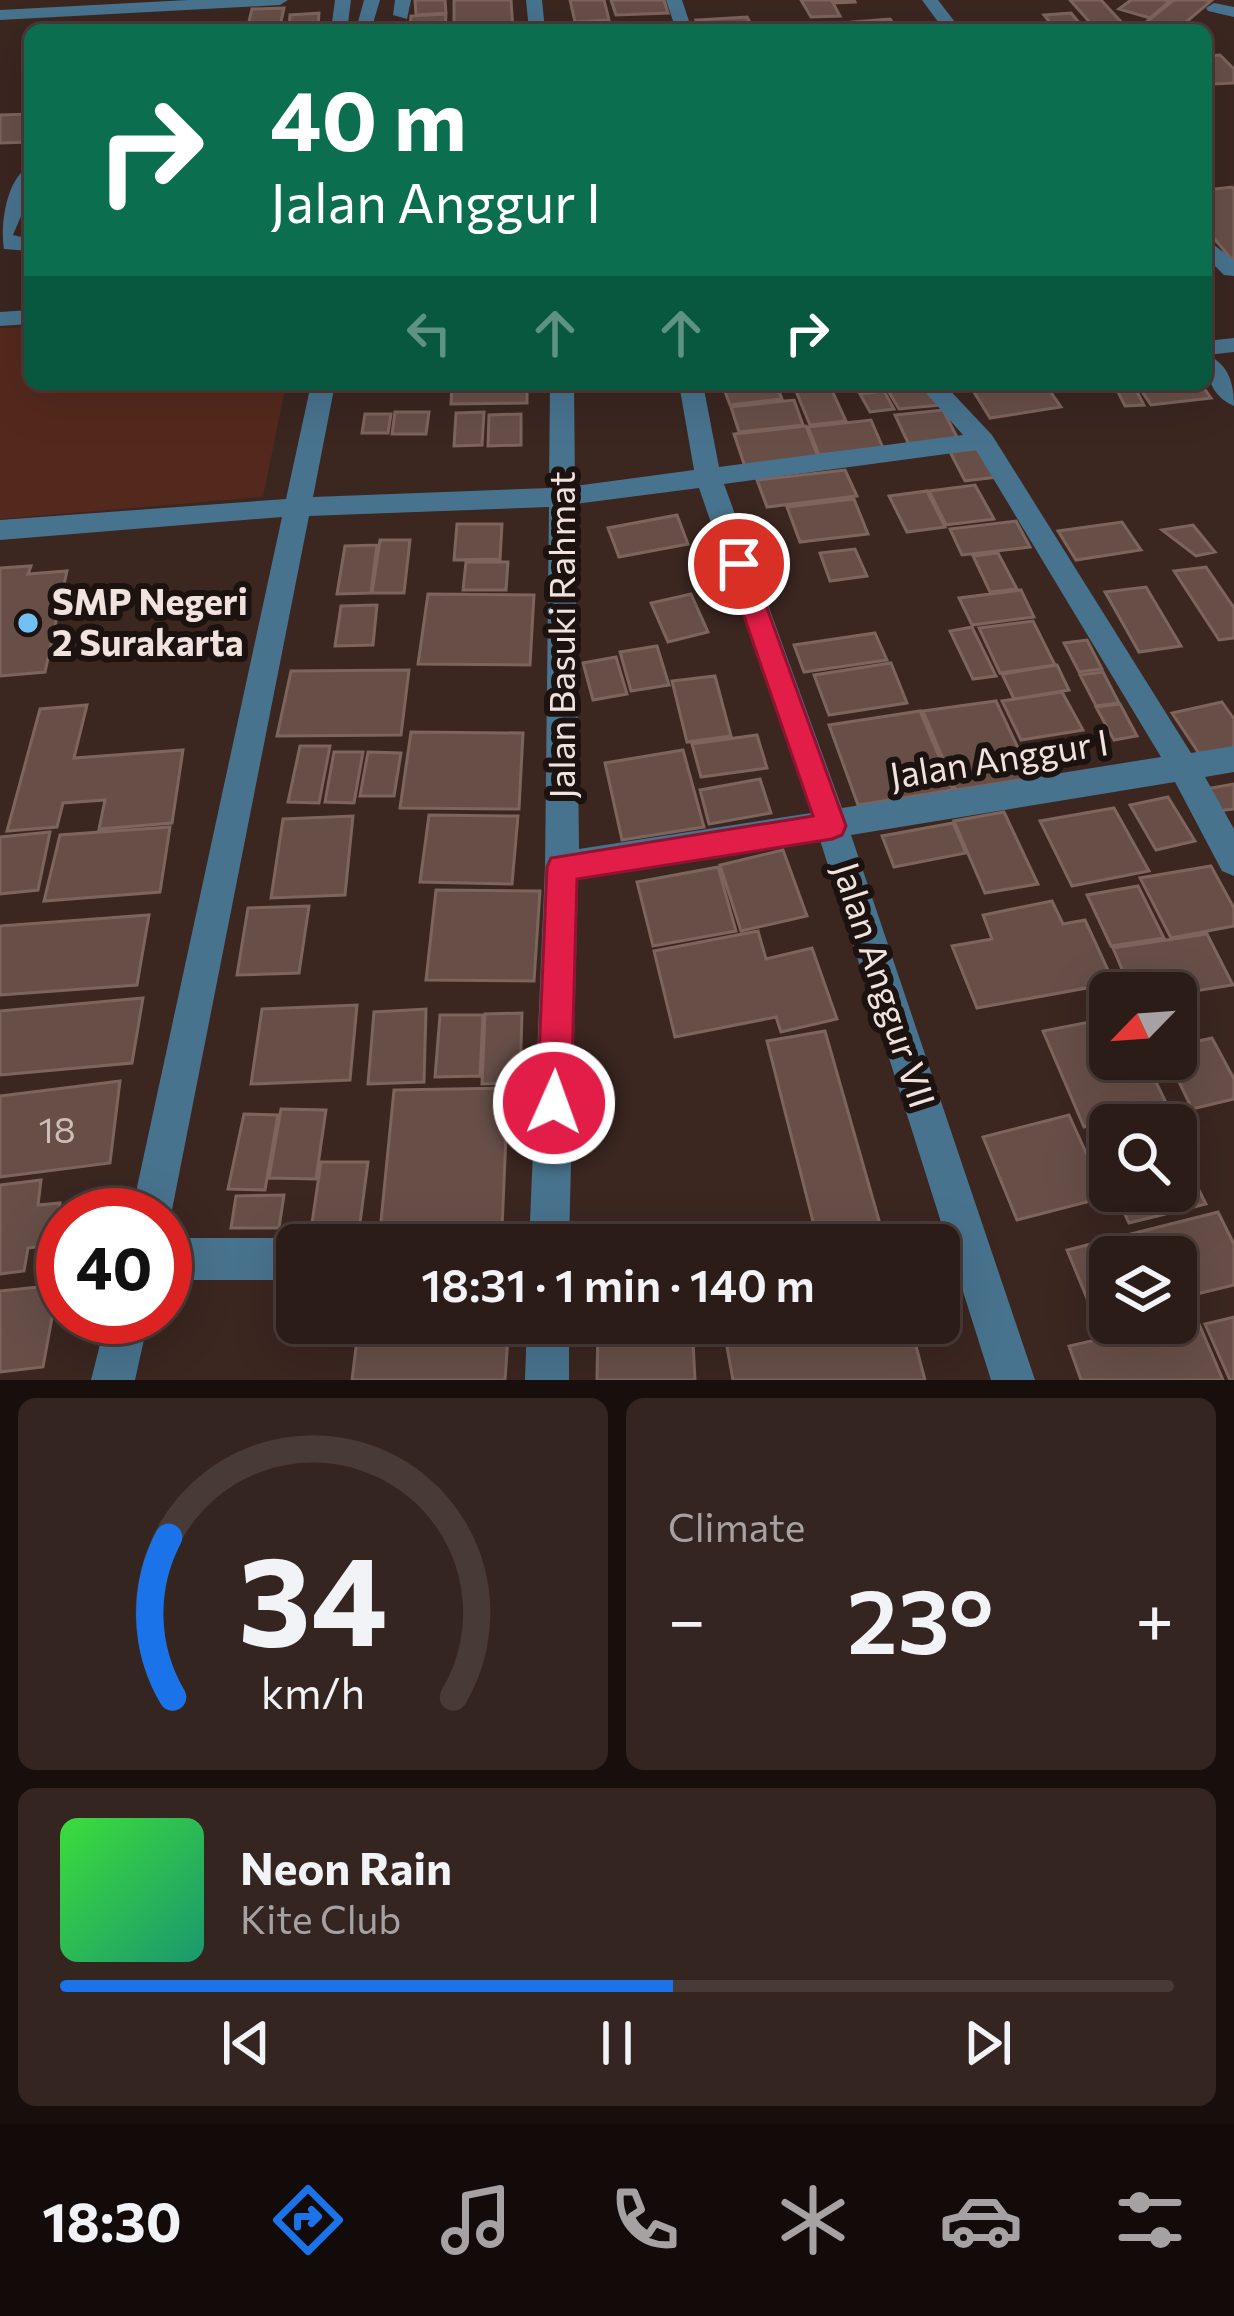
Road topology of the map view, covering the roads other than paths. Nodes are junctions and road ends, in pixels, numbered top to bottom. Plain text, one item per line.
1 (280, 0) edge
2 (930, 0) edge
3 (193, 5) junction
4 (77, 6) edge
5 (244, 6) edge
6 (138, 8) junction
7 (1214, 8) dead end
8 (101, 10) junction
9 (1234, 12) edge
10 (0, 15) edge
11 (95, 24) edge
12 (131, 24) edge
13 (189, 24) edge
14 (949, 24) edge
15 (24, 186) edge
16 (24, 245) edge
17 (1212, 370) edge
18 (322, 390) edge
19 (562, 390) edge
20 (692, 390) edge
21 (936, 390) edge
22 (1234, 398) edge
23 (983, 441) junction
24 (708, 476) junction
25 (561, 497) junction
26 (297, 507) junction
27 (0, 530) edge
28 (1234, 759) edge
29 (1184, 768) junction
30 (832, 826) junction
31 (1234, 861) edge
32 (562, 867) junction
33 (157, 1188) edge
34 (550, 1224) edge
35 (276, 1258) edge
36 (192, 1259) edge
37 (122, 1344) edge
38 (548, 1344) edge
39 (113, 1380) edge
40 (547, 1380) edge
41 (1013, 1380) edge

1 - 5 street
2 - 14 street
3 - 5 street
3 - 6 street
3 - 13 street
4 - 8 street
4 - 10 street
6 - 8 street
6 - 12 street
7 - 9 street
8 - 11 street
15 - 16 street
17 - 22 street
18 - 26 street
19 - 25 street, Jalan Basuki Rahmat
20 - 24 street, Jalan Anggur VII
21 - 23 street
23 - 24 street
23 - 29 street
24 - 25 street
24 - 30 street, Jalan Anggur VII
25 - 26 street
25 - 32 street, Jalan Basuki Rahmat
26 - 27 street
26 - 33 street
28 - 29 street, Jalan Anggur I
29 - 30 street, Jalan Anggur I
29 - 31 street
30 - 32 street, Jalan Anggur I
30 - 41 street, Jalan Anggur VII
32 - 34 street, Jalan Basuki Rahmat
35 - 36 street
37 - 39 street
38 - 40 street

